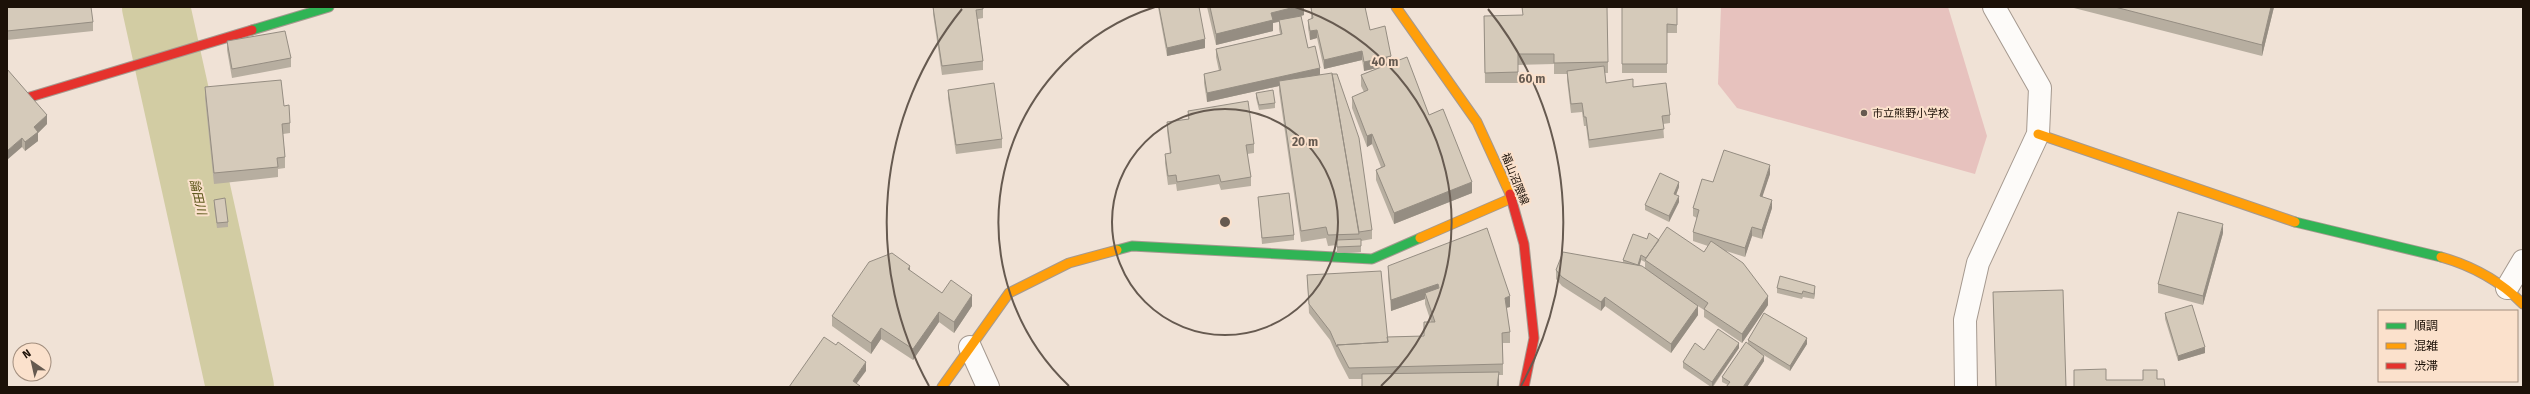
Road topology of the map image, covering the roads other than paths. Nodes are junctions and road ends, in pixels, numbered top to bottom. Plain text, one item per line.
1 (329, 7) edge
2 (1396, 7) edge
3 (1994, 7) edge
4 (7, 104) edge
5 (2038, 134) junction
6 (1512, 198) junction
7 (2523, 261) edge
8 (2506, 288) junction
9 (2523, 304) edge
10 (970, 348) junction
11 (942, 387) edge
12 (988, 387) edge
13 (1524, 387) edge
14 (1966, 387) edge

1 - 4 street
2 - 6 street, 福山沼隈線
3 - 5 street
5 - 8 street
5 - 14 street
6 - 10 street
6 - 13 street, 福山沼隈線
7 - 8 street
8 - 9 street
10 - 11 street
10 - 12 street

